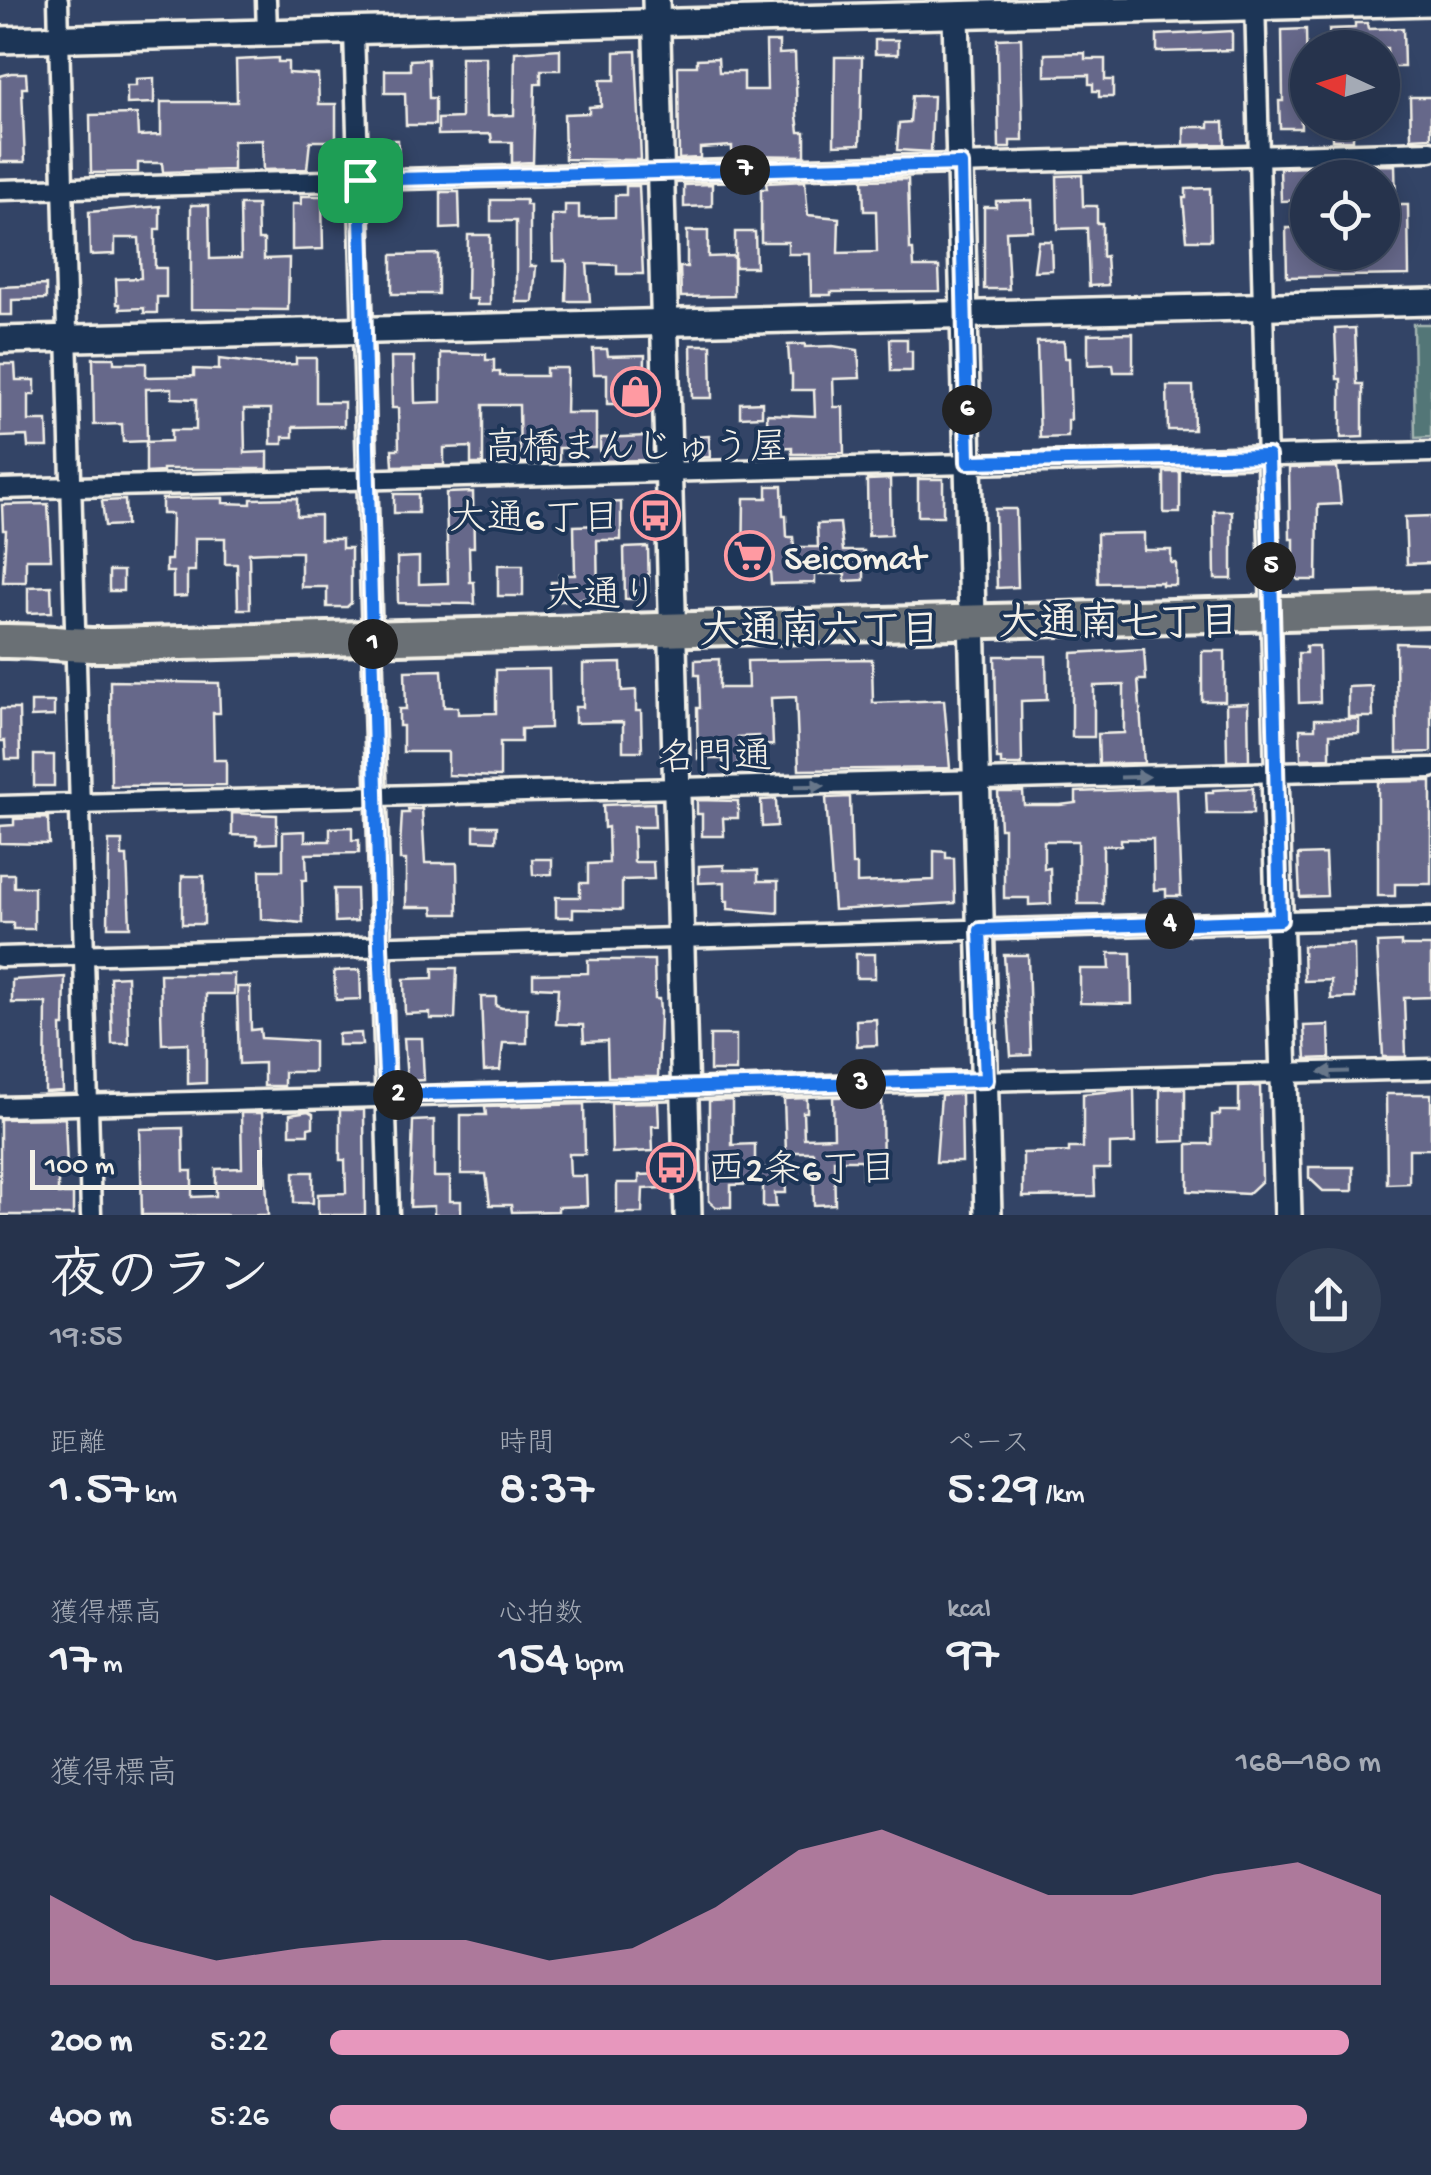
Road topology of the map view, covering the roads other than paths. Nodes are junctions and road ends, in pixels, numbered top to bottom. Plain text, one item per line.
1 (58, 0) edge
2 (266, 0) edge
3 (1431, 2) edge
4 (1255, 3) edge
5 (956, 8) edge
6 (656, 11) edge
7 (354, 31) junction
8 (267, 33) junction
9 (59, 38) junction
10 (0, 40) edge
11 (1431, 151) edge
12 (1260, 155) junction
13 (961, 164) junction
14 (662, 172) junction
15 (360, 180) junction
16 (62, 188) junction
17 (0, 190) edge
18 (1431, 302) edge
19 (1264, 307) junction
20 (965, 316) junction
21 (663, 324) junction
22 (364, 331) junction
23 (66, 338) junction
24 (0, 340) edge
25 (1431, 452) edge
26 (1268, 456) junction
27 (968, 462) junction
28 (668, 471) junction
29 (369, 480) junction
30 (71, 487) junction
31 (0, 489) edge
32 (1431, 609) edge
33 (1272, 614) junction
34 (972, 621) junction
35 (672, 632) junction
36 (372, 639) junction
37 (0, 641) edge
38 (75, 646) junction
39 (0, 657) edge
40 (1431, 768) edge
41 (1276, 773) junction
42 (976, 782) junction
43 (678, 788) junction
44 (377, 794) junction
45 (80, 804) junction
46 (0, 806) edge
47 (1431, 917) edge
48 (1280, 920) junction
49 (980, 930) junction
50 (682, 936) junction
51 (380, 945) junction
52 (83, 956) junction
53 (0, 957) edge
54 (1431, 1069) edge
55 (1284, 1074) junction
56 (986, 1080) junction
57 (685, 1089) junction
58 (387, 1095) junction
59 (87, 1103) junction
60 (0, 1107) edge
61 (91, 1215) edge
62 (389, 1215) edge
63 (688, 1215) edge
64 (988, 1215) edge
65 (1288, 1215) edge

1 - 9 street
2 - 8 street
3 - 4 street
4 - 5 street
4 - 12 street
5 - 6 street
5 - 13 street
6 - 7 street
6 - 14 street
7 - 8 street
7 - 15 street
8 - 9 street
9 - 10 street
9 - 16 street
11 - 12 street
12 - 13 street
12 - 19 street
13 - 14 street
13 - 20 street
14 - 15 street
14 - 21 street
15 - 16 street
15 - 22 street
16 - 17 street
16 - 23 street
18 - 19 street
19 - 20 street
19 - 26 street
20 - 21 street
20 - 27 street
21 - 22 street
21 - 28 street
22 - 23 street
22 - 29 street
23 - 24 street
23 - 30 street
25 - 26 street
26 - 27 street
26 - 33 street
27 - 28 street
27 - 34 street
28 - 29 street
28 - 35 street
29 - 30 street
29 - 36 street
30 - 31 street
30 - 38 street
32 - 33 highway, 大通り
33 - 34 highway, 大通り
33 - 41 street
34 - 35 highway, 大通り
34 - 42 street
35 - 36 highway, 大通り
35 - 43 street
36 - 38 highway, 大通り
36 - 44 street
37 - 38 highway, 大通り
38 - 39 highway, 大通り
38 - 45 street
40 - 41 street, 名門通
42 -> 41 street, 名門通
41 - 48 street
43 -> 42 street, 名門通
42 - 49 street
43 - 44 street, 名門通
43 - 50 street
44 - 45 street, 名門通
44 - 51 street
45 - 46 street, 名門通
45 - 52 street
47 - 48 street
48 - 49 street
48 - 55 street
49 - 50 street
49 - 56 street
50 - 51 street
50 - 57 street
51 - 52 street
51 - 58 street
52 - 53 street
52 - 59 street
54 -> 55 street
55 - 56 street
55 - 65 street
56 - 57 street
56 - 64 street
57 - 58 street
57 - 63 street
58 - 59 street
58 - 62 street
59 - 60 street
59 - 61 street

